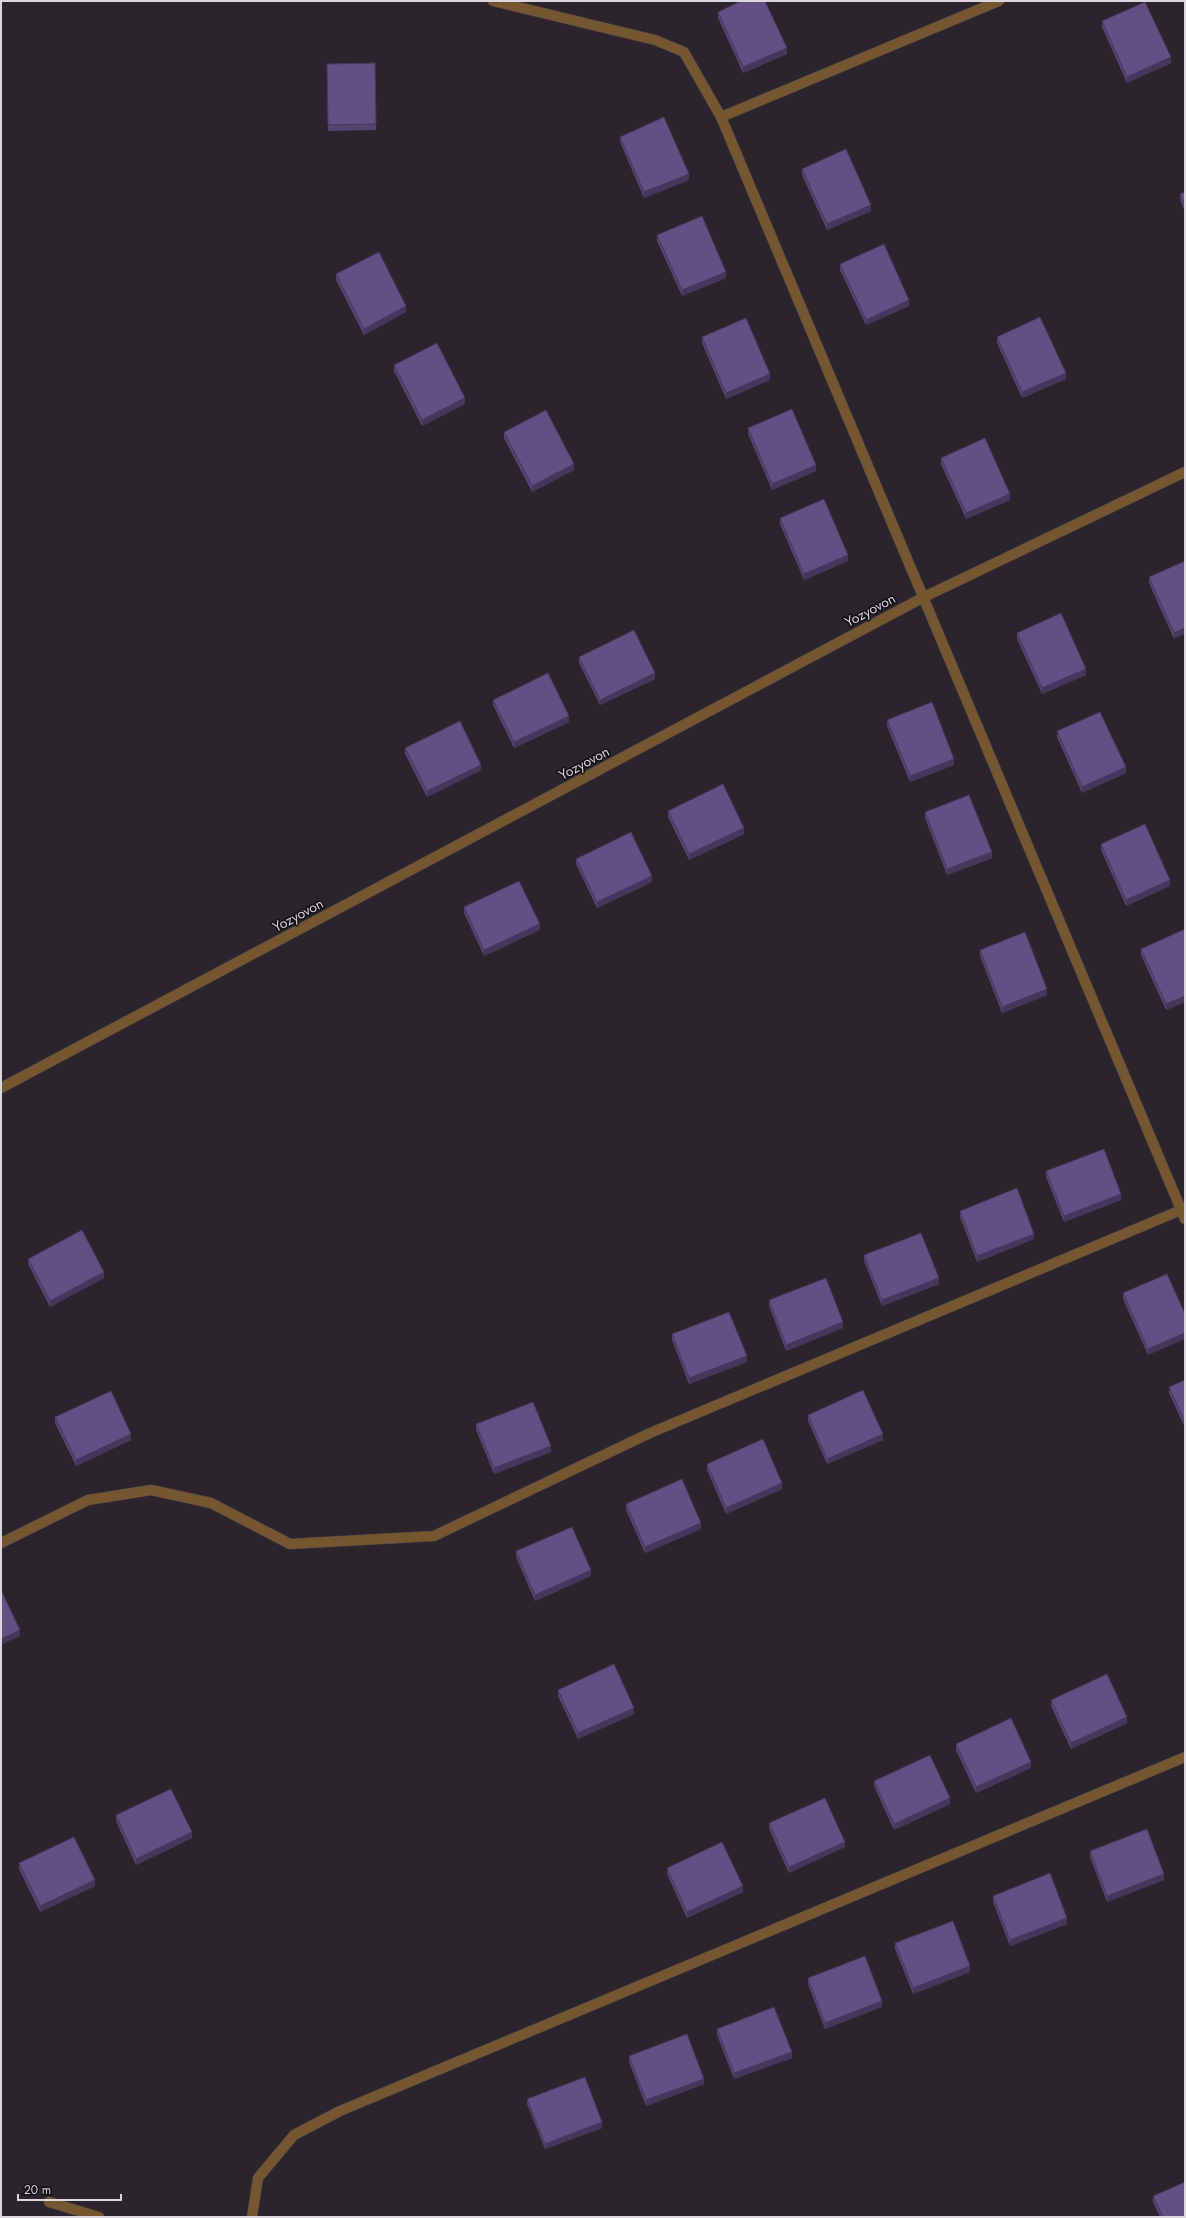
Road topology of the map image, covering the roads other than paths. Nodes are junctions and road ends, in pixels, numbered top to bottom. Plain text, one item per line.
1 (493, 1) edge
2 (999, 1) edge
3 (721, 117) junction
4 (1185, 472) edge
5 (924, 597) junction
6 (1, 1088) edge
7 (1181, 1210) junction
8 (1185, 1220) edge
9 (1, 1543) edge
10 (1185, 1757) edge
11 (49, 2202) dead end
12 (99, 2217) edge
13 (252, 2217) edge

1 - 3 street
2 - 3 street
3 - 5 street
4 - 5 street, Yozyovon
5 - 6 street, Yozyovon
5 - 7 street
7 - 8 street
7 - 9 street
10 - 13 street
11 - 12 street

